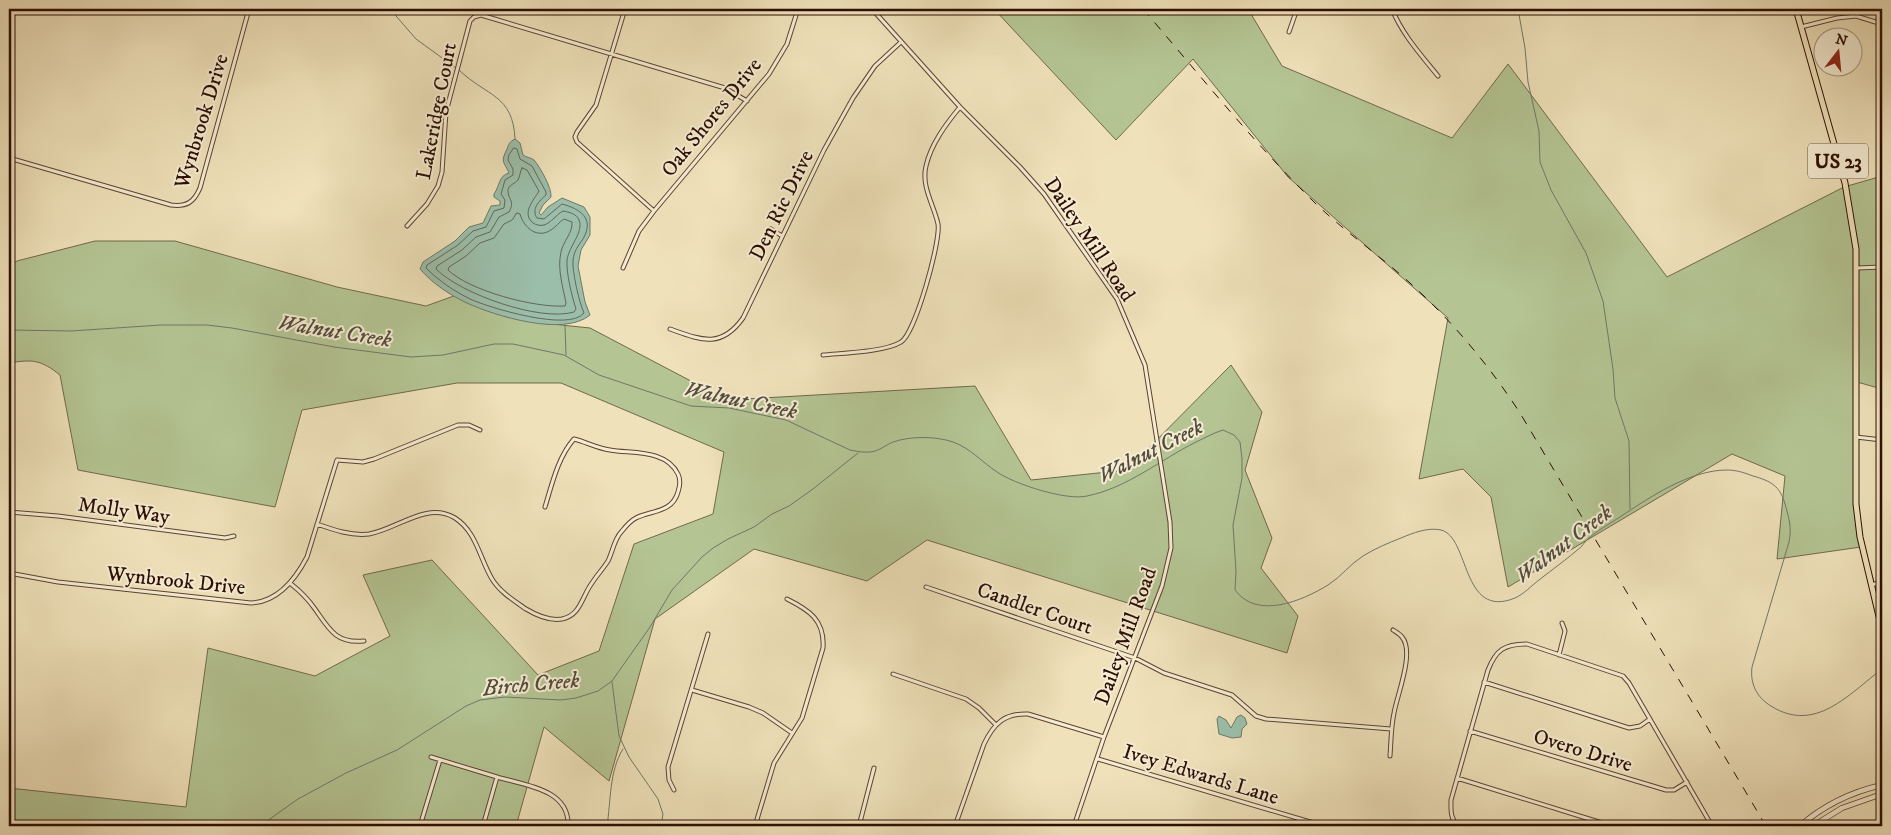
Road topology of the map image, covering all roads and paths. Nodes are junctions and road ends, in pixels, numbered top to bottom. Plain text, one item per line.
1 (249, 9) edge
2 (625, 9) edge
3 (798, 9) edge
4 (872, 9) edge
5 (1297, 9) edge
6 (1392, 9) edge
7 (1796, 9) edge
8 (1882, 24) edge
9 (1801, 28) junction
10 (1289, 32) dead end
11 (901, 42) junction
12 (612, 54) junction
13 (1438, 76) dead end
14 (747, 101) junction
15 (960, 107) junction
16 (9, 158) edge
17 (654, 211) junction
18 (407, 226) dead end
19 (771, 229) dead end
20 (782, 236) junction
21 (1882, 267) edge
22 (622, 268) dead end
23 (1856, 268) junction
24 (670, 329) dead end
25 (823, 355) dead end
26 (480, 430) dead end
27 (1856, 437) junction
28 (1882, 440) edge
29 (545, 507) dead end
30 (9, 512) edge
31 (318, 524) junction
32 (234, 536) dead end
33 (9, 573) edge
34 (1882, 582) edge
35 (291, 584) junction
36 (1872, 585) junction
37 (926, 587) dead end
38 (787, 599) dead end
39 (1562, 623) dead end
40 (1882, 629) edge
41 (1393, 630) dead end
42 (708, 634) dead end
43 (364, 641) dead end
44 (1559, 655) junction
45 (1135, 658) junction
46 (893, 674) dead end
47 (1484, 682) junction
48 (692, 690) junction
49 (1650, 719) junction
50 (995, 724) junction
51 (1391, 729) junction
52 (1470, 731) junction
53 (792, 733) junction
54 (1104, 737) junction
55 (1390, 756) dead end
56 (431, 757) dead end
57 (1098, 759) junction
58 (440, 760) junction
59 (874, 768) dead end
60 (497, 777) junction
61 (1457, 778) junction
62 (1687, 782) junction
63 (1882, 785) edge
64 (674, 790) dead end
65 (1882, 794) edge
66 (1453, 821) junction
67 (324, 823) dead end
68 (1448, 824) dead end
69 (329, 826) edge
70 (420, 826) edge
71 (483, 826) edge
72 (568, 826) edge
73 (755, 826) edge
74 (859, 826) edge
75 (955, 826) edge
76 (1074, 826) edge
77 (1324, 826) edge
78 (1458, 826) edge
79 (1612, 826) edge
80 (1712, 826) edge
81 (1800, 826) edge
82 (1813, 826) edge

1 - 16 street, Wynbrook Drive
2 - 12 street
3 - 14 street, Oak Shores Drive
4 - 11 street, Dailey Mill Road
5 - 10 street
6 - 13 street
7 - 9 main road, US 23
8 - 9 street
9 - 23 main road, US 23
11 - 15 street, Dailey Mill Road
11 - 20 street, Den Ric Drive
12 - 14 street
12 - 17 street
12 - 18 street, Lakeridge Court
14 - 17 street, Oak Shores Drive
15 - 25 street
15 - 45 street, Dailey Mill Road
17 - 22 street, Oak Shores Drive
19 - 20 street
20 - 24 street, Den Ric Drive
21 - 23 street
23 - 27 main road, US 23
26 - 31 street, Wynbrook Drive
27 - 28 street
27 - 36 main road, US 23
29 - 31 street
30 - 32 street, Molly Way
31 - 35 street, Wynbrook Drive
33 - 35 street, Wynbrook Drive
34 - 36 street
35 - 43 street
36 - 40 main road, US 23
37 - 45 street, Candler Court
38 - 53 street
39 - 44 street
41 - 51 street
42 - 48 street
44 - 47 street
44 - 49 street
45 - 51 street, Candler Court
45 - 54 street, Dailey Mill Road
46 - 50 street
47 - 49 street
47 - 52 street
48 - 53 street
48 - 64 street
49 - 62 street
50 - 54 street
50 - 75 street
51 - 55 street
52 - 61 street
52 - 62 street, Overo Drive
53 - 73 street
54 - 57 street, Dailey Mill Road
56 - 58 street
57 - 76 street, Dailey Mill Road
57 - 77 street, Ivey Edwards Lane
58 - 60 street
58 - 70 street
59 - 74 street
60 - 71 street
60 - 72 street
61 - 66 street
61 - 79 street
62 - 80 street
63 - 81 street
65 - 82 street
66 - 68 street
66 - 78 street
67 - 69 street

